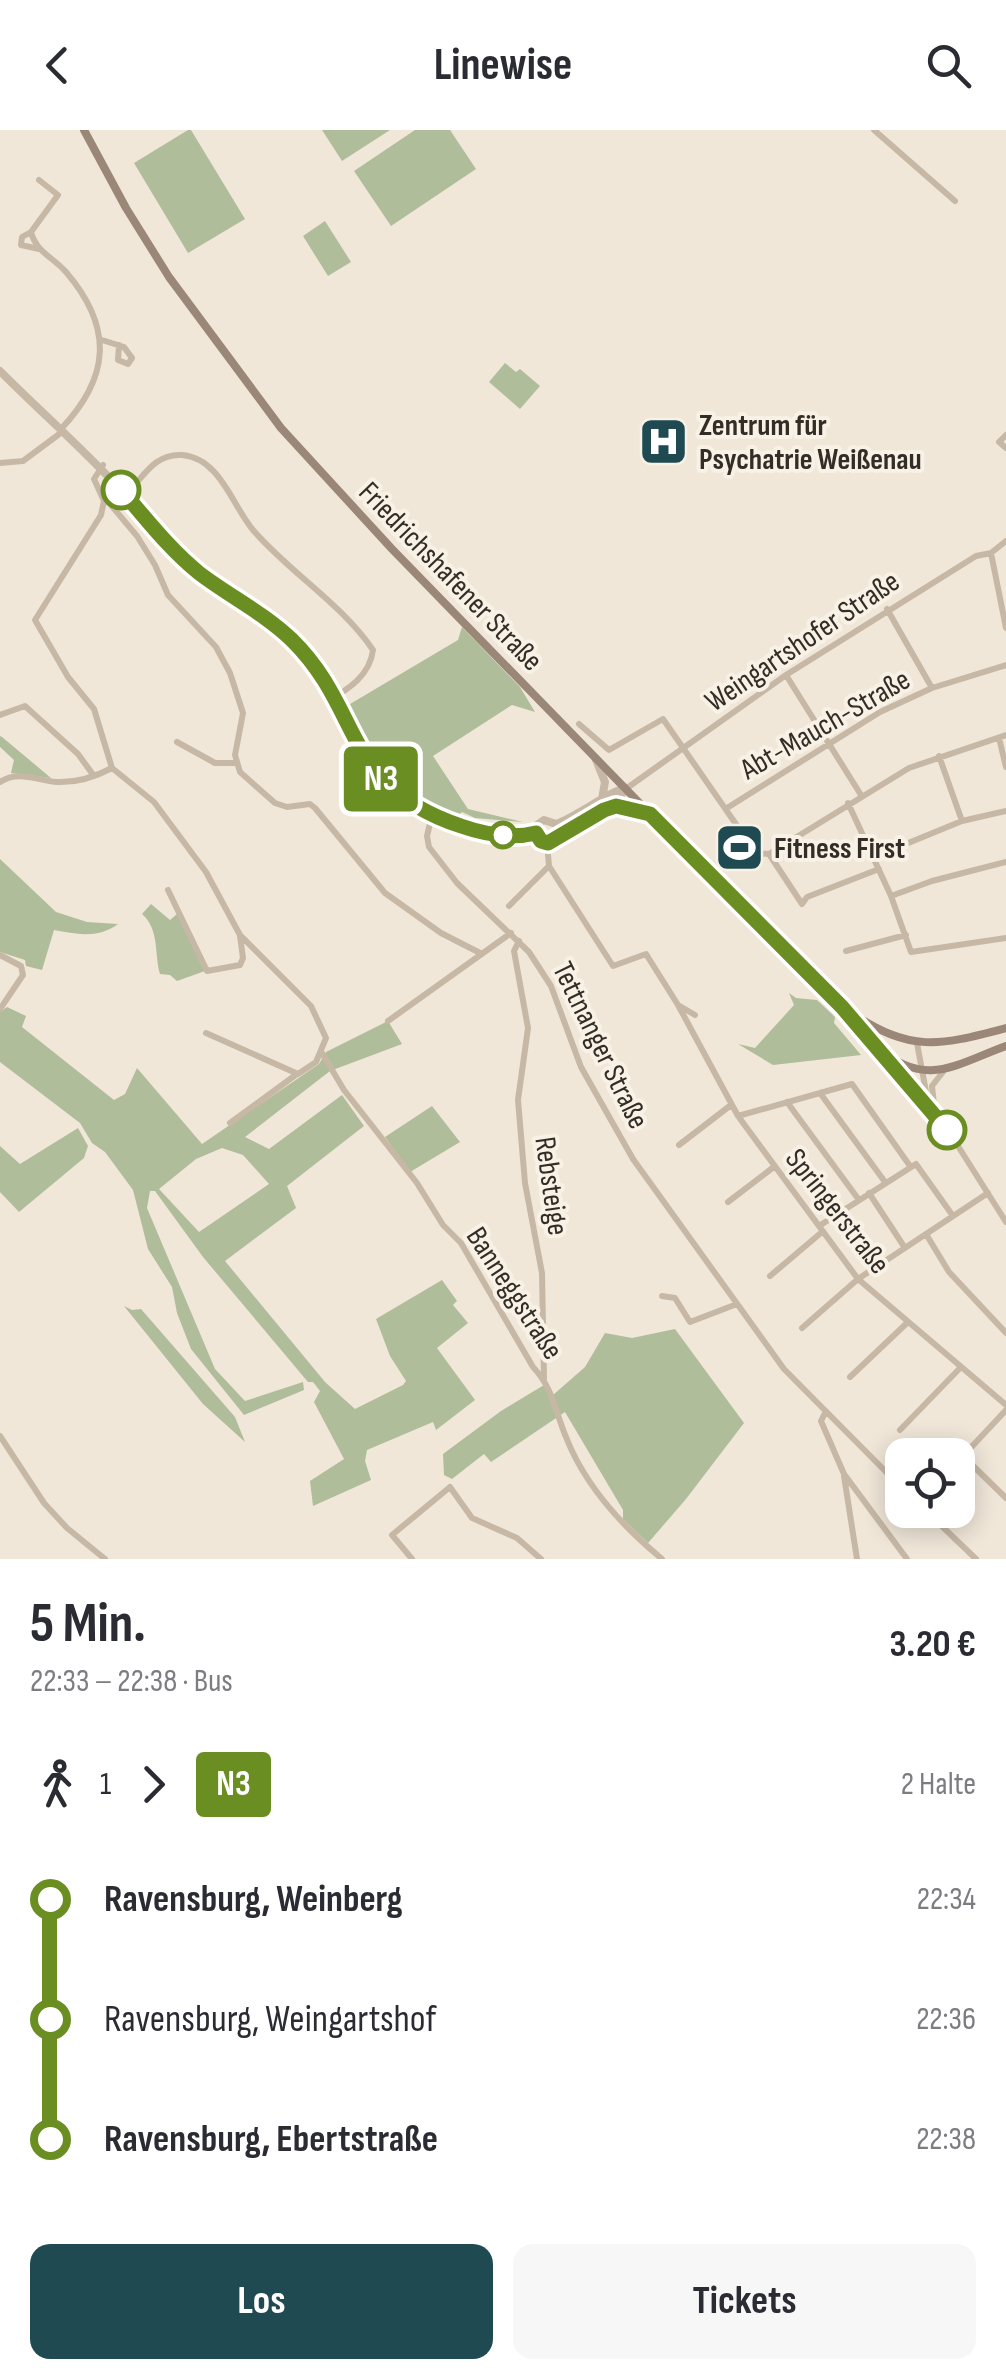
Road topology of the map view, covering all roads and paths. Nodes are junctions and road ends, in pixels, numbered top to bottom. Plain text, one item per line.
1 (84, 130) edge
2 (874, 130) edge
3 (39, 180) dead end
4 (955, 201) dead end
5 (32, 232) junction
6 (39, 249) junction
7 (102, 340) junction
8 (118, 345) dead end
9 (0, 371) edge
10 (61, 431) junction
11 (1006, 435) edge
12 (1006, 448) edge
13 (0, 462) edge
14 (101, 467) junction
15 (102, 493) junction
16 (124, 497) junction
17 (1006, 541) edge
18 (991, 553) junction
19 (887, 609) junction
20 (1006, 627) edge
21 (1006, 665) edge
22 (786, 675) junction
23 (932, 688) junction
24 (330, 700) junction
25 (0, 716) edge
26 (579, 724) dead end
27 (1003, 736) edge
28 (177, 742) dead end
29 (829, 742) junction
30 (685, 748) junction
31 (594, 754) junction
32 (939, 756) junction
33 (234, 763) junction
34 (1006, 767) edge
35 (112, 768) junction
36 (94, 776) junction
37 (0, 782) edge
38 (626, 788) junction
39 (862, 795) junction
40 (848, 803) junction
41 (602, 806) junction
42 (727, 808) junction
43 (1006, 811) edge
44 (650, 814) junction
45 (432, 815) junction
46 (962, 821) junction
47 (557, 829) junction
48 (536, 833) junction
49 (548, 843) junction
50 (768, 854) junction
51 (874, 857) junction
52 (1006, 862) edge
53 (549, 866) junction
54 (879, 868) junction
55 (168, 890) dead end
56 (891, 896) junction
57 (509, 906) dead end
58 (511, 933) junction
59 (240, 934) junction
60 (906, 935) junction
61 (1006, 938) edge
62 (518, 941) junction
63 (846, 951) dead end
64 (482, 954) junction
65 (0, 955) edge
66 (678, 1005) junction
67 (842, 1007) junction
68 (0, 1008) edge
69 (695, 1014) dead end
70 (388, 1021) dead end
71 (1006, 1028) edge
72 (206, 1033) dead end
73 (918, 1043) junction
74 (1006, 1046) edge
75 (879, 1049) junction
76 (322, 1052) junction
77 (946, 1068) junction
78 (923, 1071) junction
79 (298, 1074) junction
80 (820, 1093) junction
81 (787, 1102) junction
82 (732, 1106) junction
83 (936, 1115) junction
84 (738, 1116) junction
85 (230, 1123) dead end
86 (680, 1144) dead end
87 (775, 1166) junction
88 (910, 1166) junction
89 (885, 1182) junction
90 (869, 1193) junction
91 (988, 1193) junction
92 (859, 1200) junction
93 (728, 1202) dead end
94 (1006, 1204) edge
95 (997, 1208) junction
96 (952, 1216) junction
97 (1006, 1222) edge
98 (820, 1229) junction
99 (926, 1234) junction
100 (905, 1248) junction
101 (770, 1276) dead end
102 (858, 1279) junction
103 (662, 1296) dead end
104 (736, 1304) junction
105 (907, 1323) junction
106 (802, 1328) dead end
107 (1006, 1332) edge
108 (961, 1367) junction
109 (850, 1377) dead end
110 (544, 1380) junction
111 (1006, 1407) edge
112 (825, 1413) junction
113 (900, 1430) dead end
114 (0, 1436) edge
115 (885, 1471) edge
116 (844, 1474) junction
117 (1006, 1498) edge
118 (944, 1528) edge
119 (105, 1559) edge
120 (412, 1559) edge
121 (542, 1559) edge
122 (662, 1559) edge
123 (857, 1559) edge
124 (906, 1559) edge
125 (976, 1559) edge

1 - 31 main road, Friedrichshafener Straße
2 - 4 street
3 - 5 street
5 - 6 street
5 - 6 street
6 - 7 street
7 - 8 street
7 - 10 street
9 - 10 street
10 - 13 street
10 - 14 street
11 - 12 street
14 - 15 street
14 - 16 street
15 - 33 street
15 - 35 street
16 - 24 street
16 - 24 street
17 - 18 street, Weingartshofer Straße
18 - 19 street, Weingartshofer Straße
18 - 20 street
19 - 22 street, Weingartshofer Straße
19 - 23 street
21 - 23 street, Abt-Mauch-Straße
22 - 29 street
22 - 30 street, Weingartshofer Straße
23 - 29 street, Abt-Mauch-Straße
24 - 45 street
25 - 36 street
26 - 30 street
27 - 32 street
27 - 34 street
28 - 33 street
29 - 39 street
29 - 42 street, Abt-Mauch-Straße
30 - 38 street, Weingartshofer Straße
30 - 42 street
31 - 38 main road, Friedrichshafener Straße
31 - 41 street
32 - 39 street
32 - 46 street
33 - 64 street
35 - 36 street
35 - 59 street, Banneggstraße
36 - 37 street
38 - 41 street
38 - 44 main road, Friedrichshafener Straße
39 - 40 street
40 - 50 street
40 - 51 street
41 - 44 street
41 - 47 street
42 - 50 street
43 - 46 street
44 - 67 main road, Friedrichshafener Straße
45 - 48 street
45 - 58 street, Tettnanger Straße
46 - 51 street
47 - 48 street
47 - 49 street
48 - 49 street
49 - 53 street
50 - 54 street
51 - 54 street
52 - 56 street
53 - 57 street
53 - 66 street, Springerstraße
54 - 56 street
55 - 59 street
56 - 60 street
58 - 62 street, Tettnanger Straße
58 - 64 street
59 - 76 street, Banneggstraße
60 - 61 street
60 - 63 street
62 - 104 street, Tettnanger Straße
62 - 110 street, Rebsteige
64 - 70 street
65 - 68 street
66 - 69 street
66 - 82 street, Springerstraße
67 - 73 main road, Friedrichshafener Straße
67 - 75 main road, Friedrichshafener Straße
71 - 73 main road
72 - 79 street
73 - 78 street
74 - 77 main road
75 - 78 main road
75 - 83 street
76 - 79 street
76 - 110 street, Banneggstraße
77 - 78 main road
77 - 83 street
78 - 83 street
79 - 85 street
80 - 81 street
80 - 88 street
80 - 89 street
81 - 84 street
81 - 92 street
82 - 84 street, Springerstraße
82 - 86 street
83 - 91 street
84 - 87 street, Springerstraße
87 - 93 street
87 - 98 street, Springerstraße
88 - 89 street
88 - 96 street
89 - 90 street
90 - 92 street
90 - 100 street
91 - 95 street
91 - 96 street
92 - 98 street
94 - 95 street
95 - 97 street
96 - 99 street
98 - 101 street
98 - 102 street, Springerstraße
99 - 100 street
99 - 107 street
100 - 102 street
102 - 105 street, Springerstraße
102 - 106 street
103 - 104 street
104 - 112 street, Tettnanger Straße
105 - 108 street, Springerstraße
105 - 109 street
108 - 111 street, Springerstraße
108 - 113 street
110 - 122 street, Banneggstraße
111 - 117 street
112 - 115 street, Tettnanger Straße
112 - 116 street
114 - 119 street
116 - 123 street
116 - 124 street
118 - 125 street
120 - 121 street

